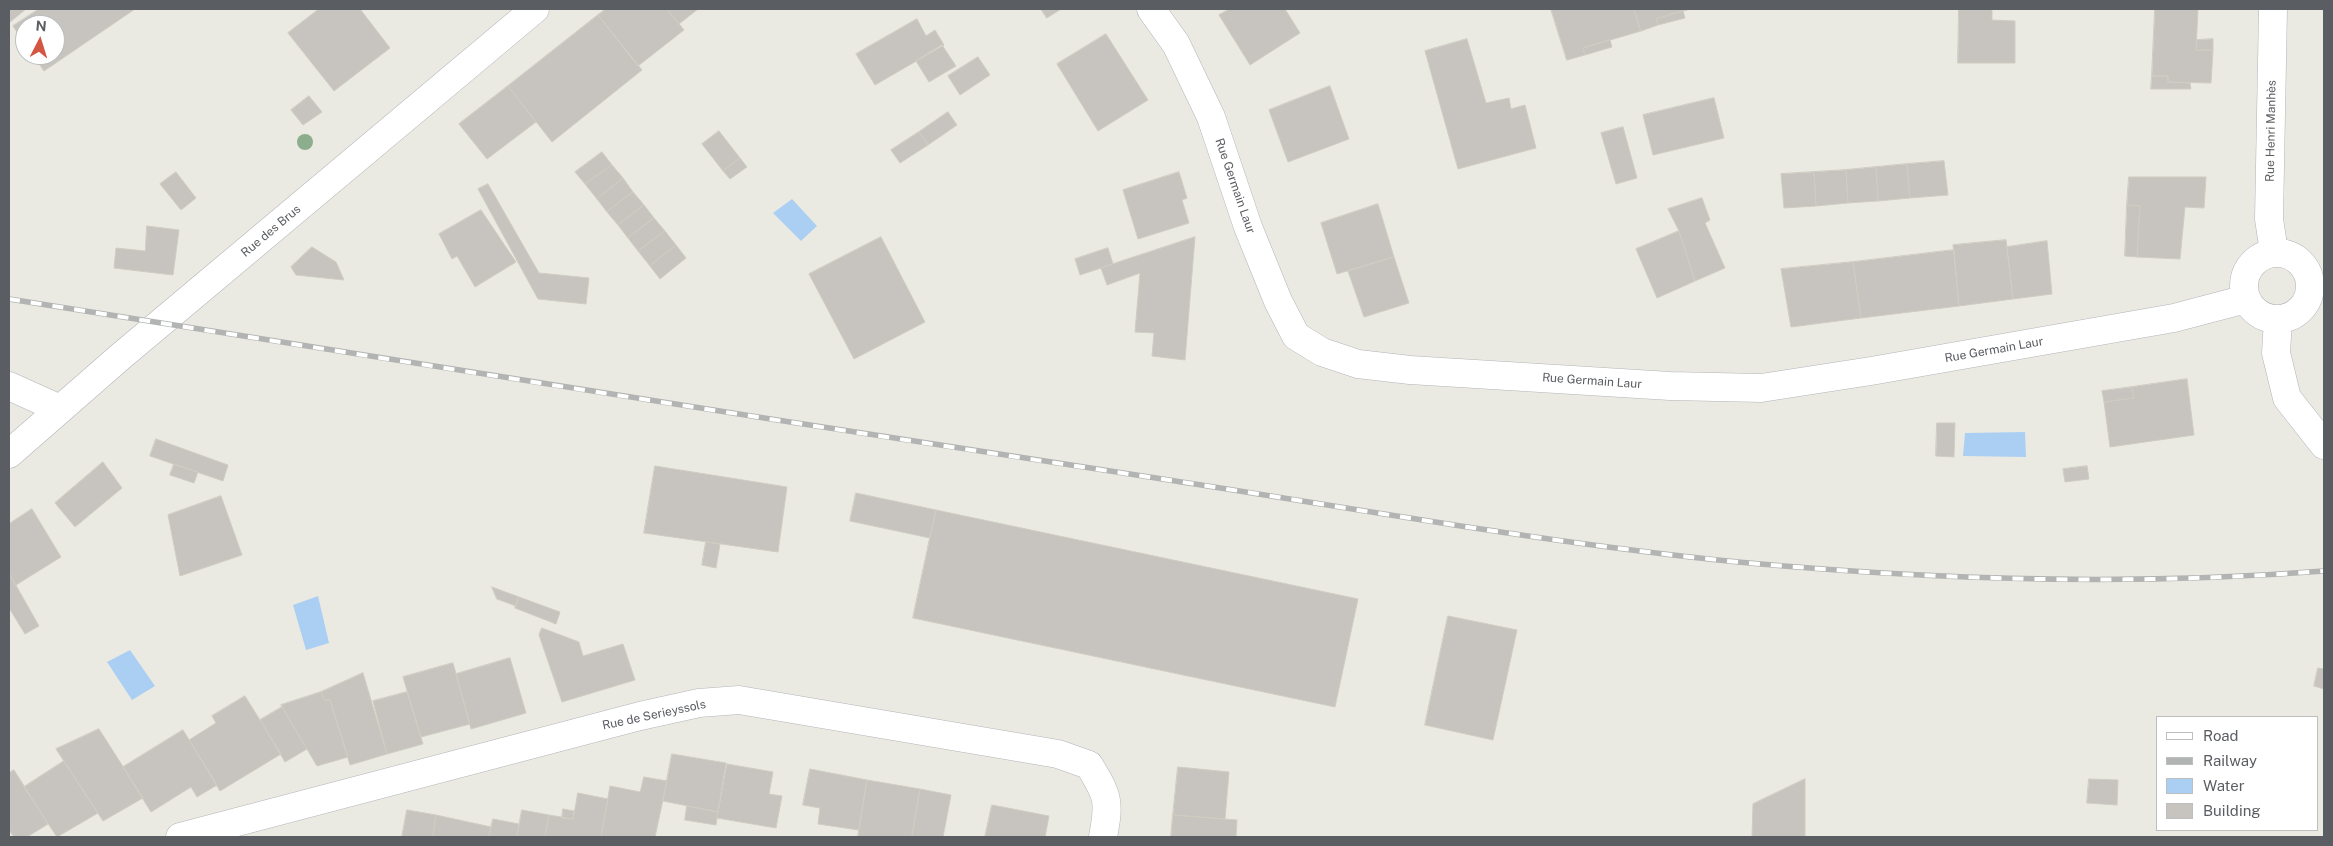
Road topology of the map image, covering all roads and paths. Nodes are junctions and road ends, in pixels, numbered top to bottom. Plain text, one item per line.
1 (535, 9) edge
2 (1151, 9) edge
3 (2273, 9) edge
4 (2274, 252) junction
5 (2317, 280) edge
6 (2246, 299) junction
7 (2278, 319) junction
8 (9, 386) edge
9 (60, 409) junction
10 (2324, 445) edge
11 (9, 454) edge
12 (180, 837) edge
13 (1103, 837) edge

1 - 9 street, Rue des Brus
2 - 6 street, Rue Germain Laur
3 - 4 street, Rue Henri Manhès
4 - 5 street
4 - 6 street
5 - 7 street
6 - 7 street
7 - 10 street
8 - 9 street
9 - 11 street, Rue des Brus
12 - 13 street, Rue de Serieyssols

